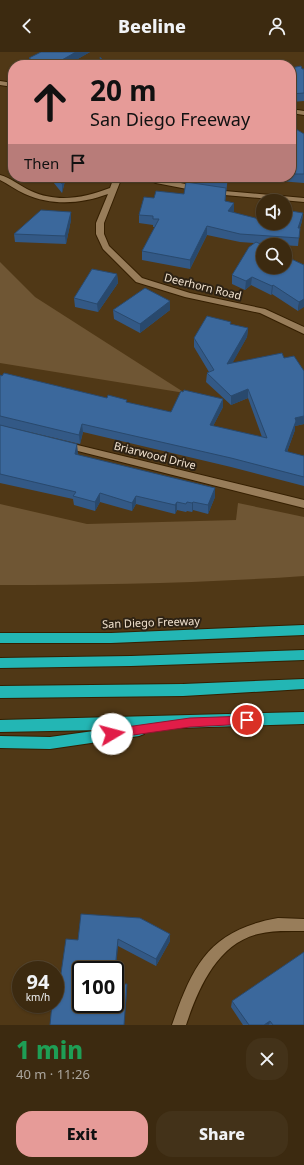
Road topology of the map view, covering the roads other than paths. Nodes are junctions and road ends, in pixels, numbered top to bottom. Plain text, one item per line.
1 (9, 182) edge
2 (116, 182) edge
3 (161, 182) edge
4 (113, 190) junction
5 (304, 200) edge
6 (304, 331) edge
7 (53, 442) edge
8 (304, 504) edge
9 (304, 630) edge
10 (0, 638) edge
11 (304, 655) edge
12 (0, 662) edge
13 (304, 684) edge
14 (0, 692) edge
15 (304, 718) edge
16 (190, 722) junction
17 (0, 726) edge
18 (0, 742) edge
19 (304, 925) edge
20 (179, 1025) edge

1 - 4 street
2 - 4 street
3 - 5 street
4 - 6 street, Deerhorn Road
7 - 8 street, Briarwood Drive
9 - 10 highway, San Diego Freeway
11 - 12 highway
13 - 14 highway
15 - 16 highway
16 - 17 highway
16 - 18 highway
19 - 20 street

